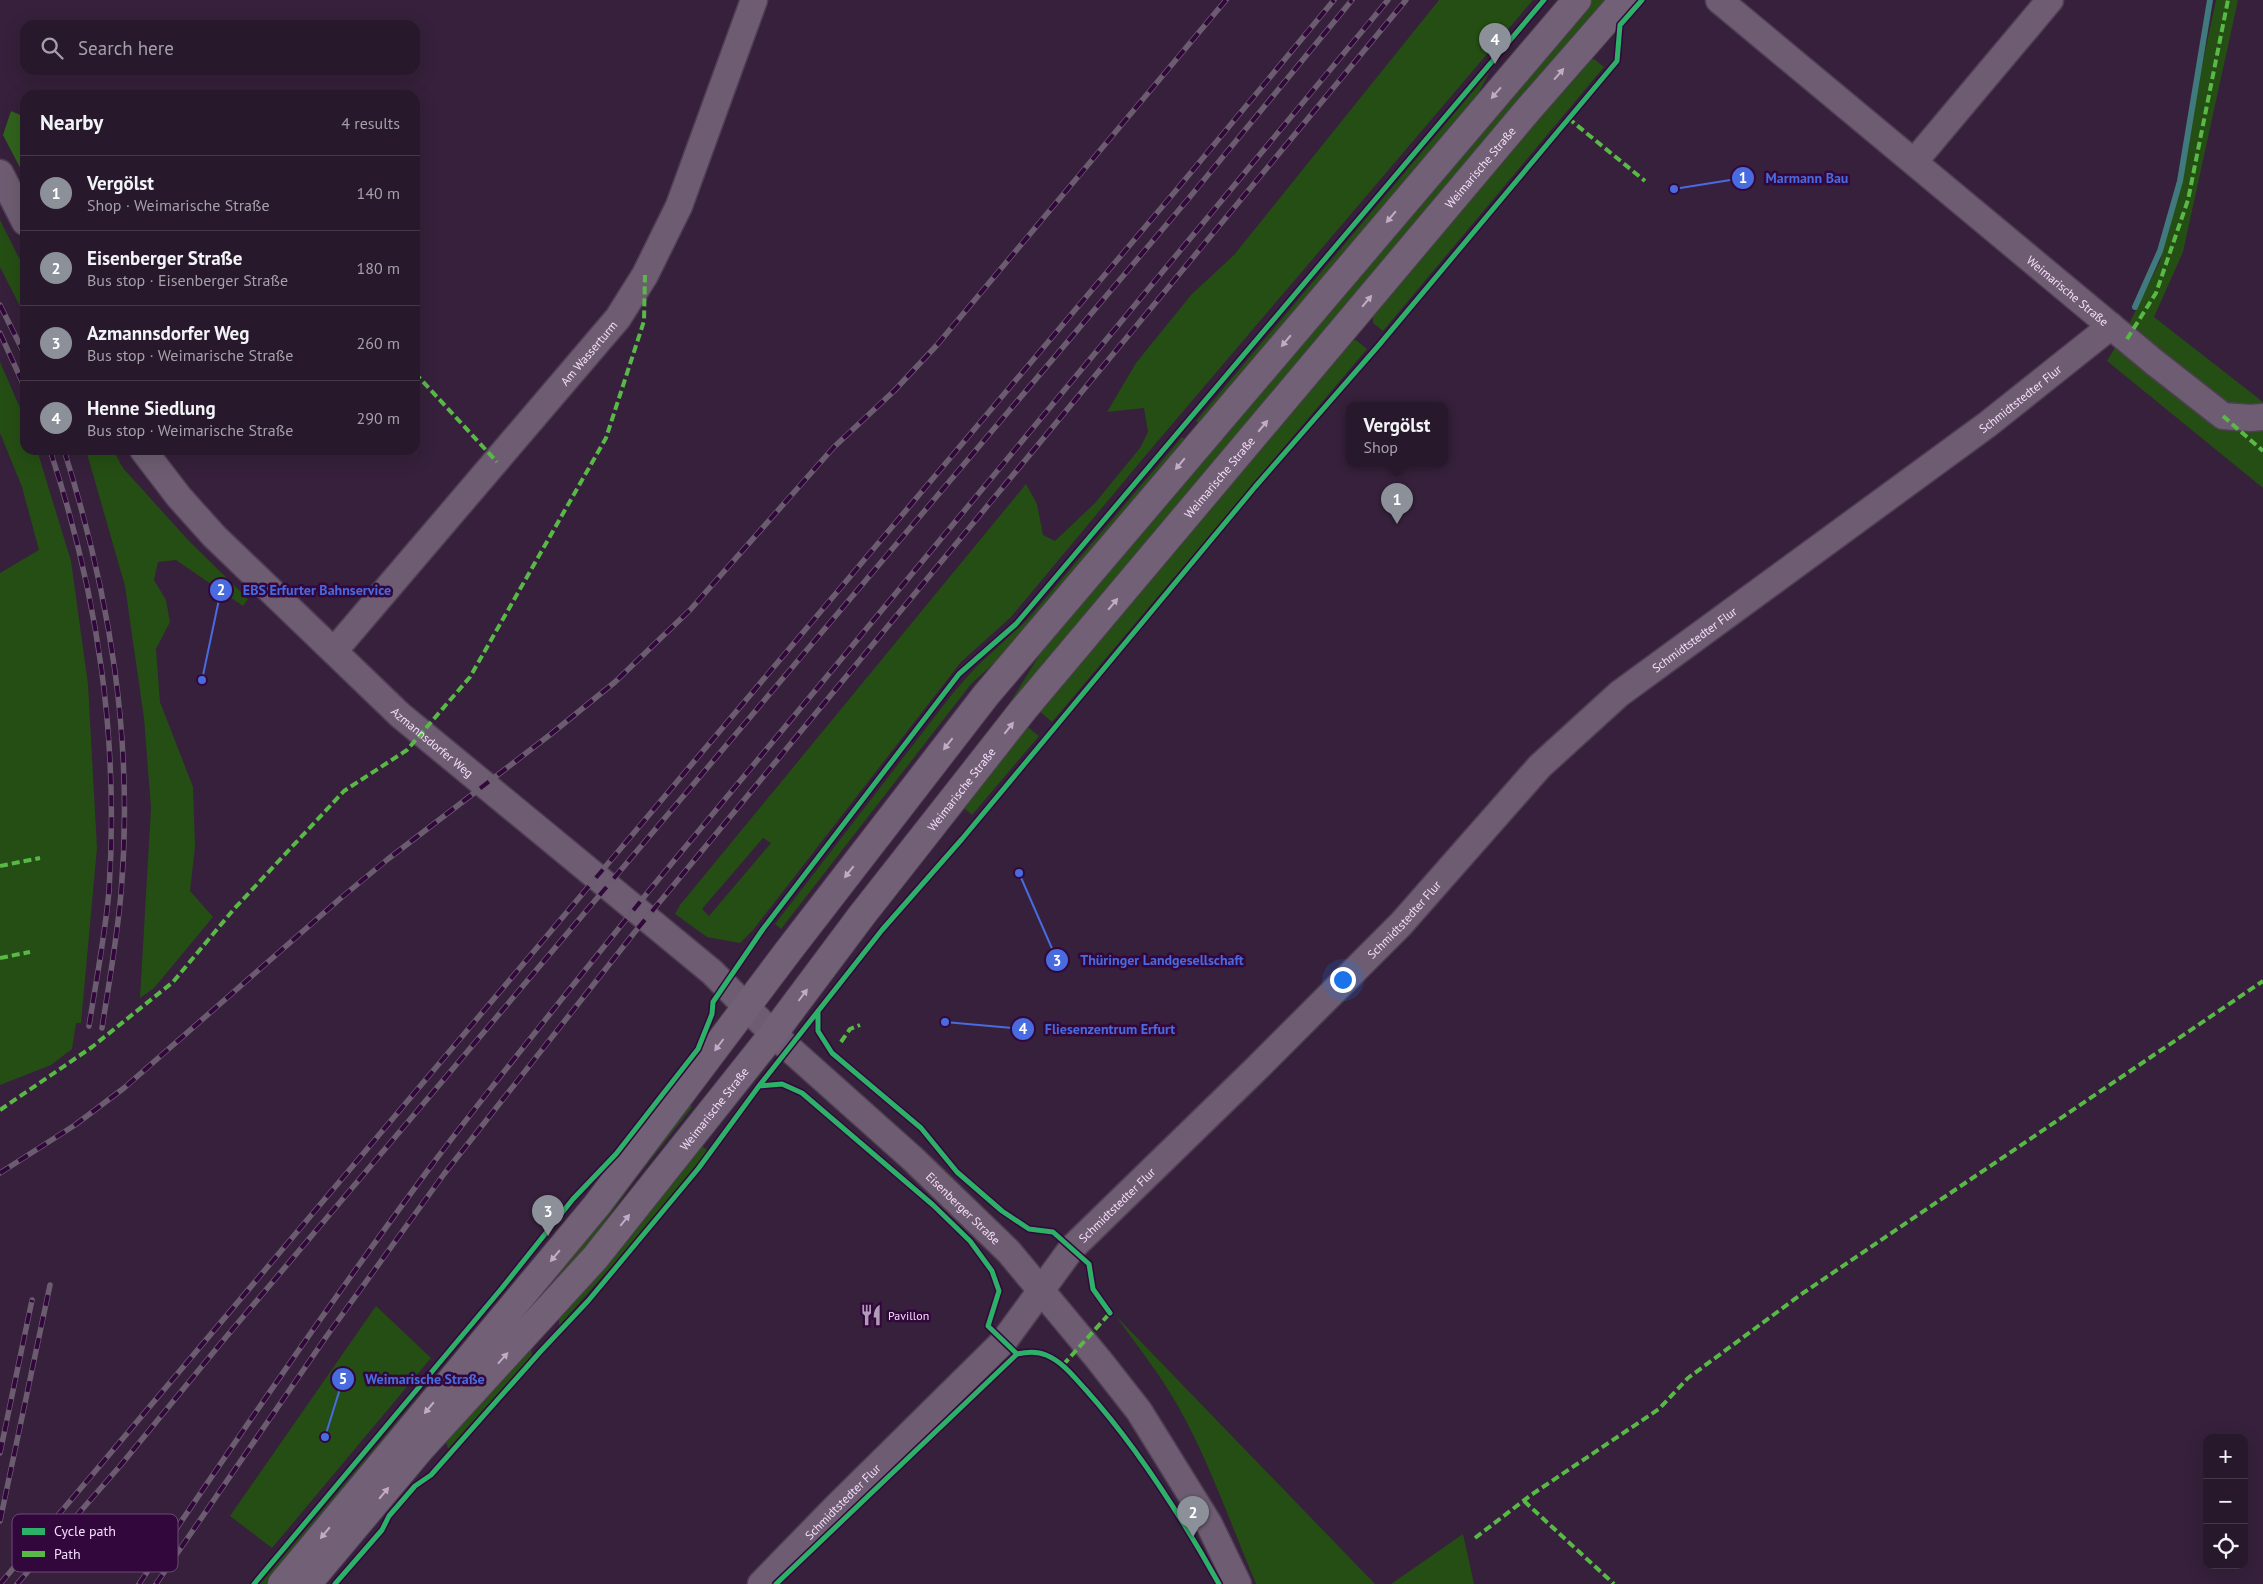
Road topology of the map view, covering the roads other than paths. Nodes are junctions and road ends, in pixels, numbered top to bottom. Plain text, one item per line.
1 (754, 0) edge
2 (1577, 0) edge
3 (1624, 0) edge
4 (1719, 0) edge
5 (2050, 0) edge
6 (1914, 162) junction
7 (0, 173) edge
8 (20, 212) edge
9 (2111, 326) junction
10 (2263, 417) edge
11 (147, 455) edge
12 (334, 651) junction
13 (748, 1006) junction
14 (773, 1034) junction
15 (1041, 1289) junction
16 (282, 1584) edge
17 (307, 1584) edge
18 (762, 1584) edge
19 (1238, 1584) edge

1 - 12 street, Am Wasserturm
2 -> 13 main road
14 -> 3 main road, Weimarische Straße
4 - 6 street, Weimarische Straße
5 - 6 street
6 - 9 street, Weimarische Straße
7 - 8 street
9 - 10 street, Weimarische Straße
9 - 15 street, Schmidtstedter Flur
11 - 12 street, Azmannsdorfer Weg
12 - 13 street, Azmannsdorfer Weg
13 - 14 street, Azmannsdorfer Weg
13 -> 16 main road
14 - 15 street, Eisenberger Straße
17 -> 14 main road, Weimarische Straße
15 - 18 street, Schmidtstedter Flur
15 - 19 street, Eisenberger Straße

